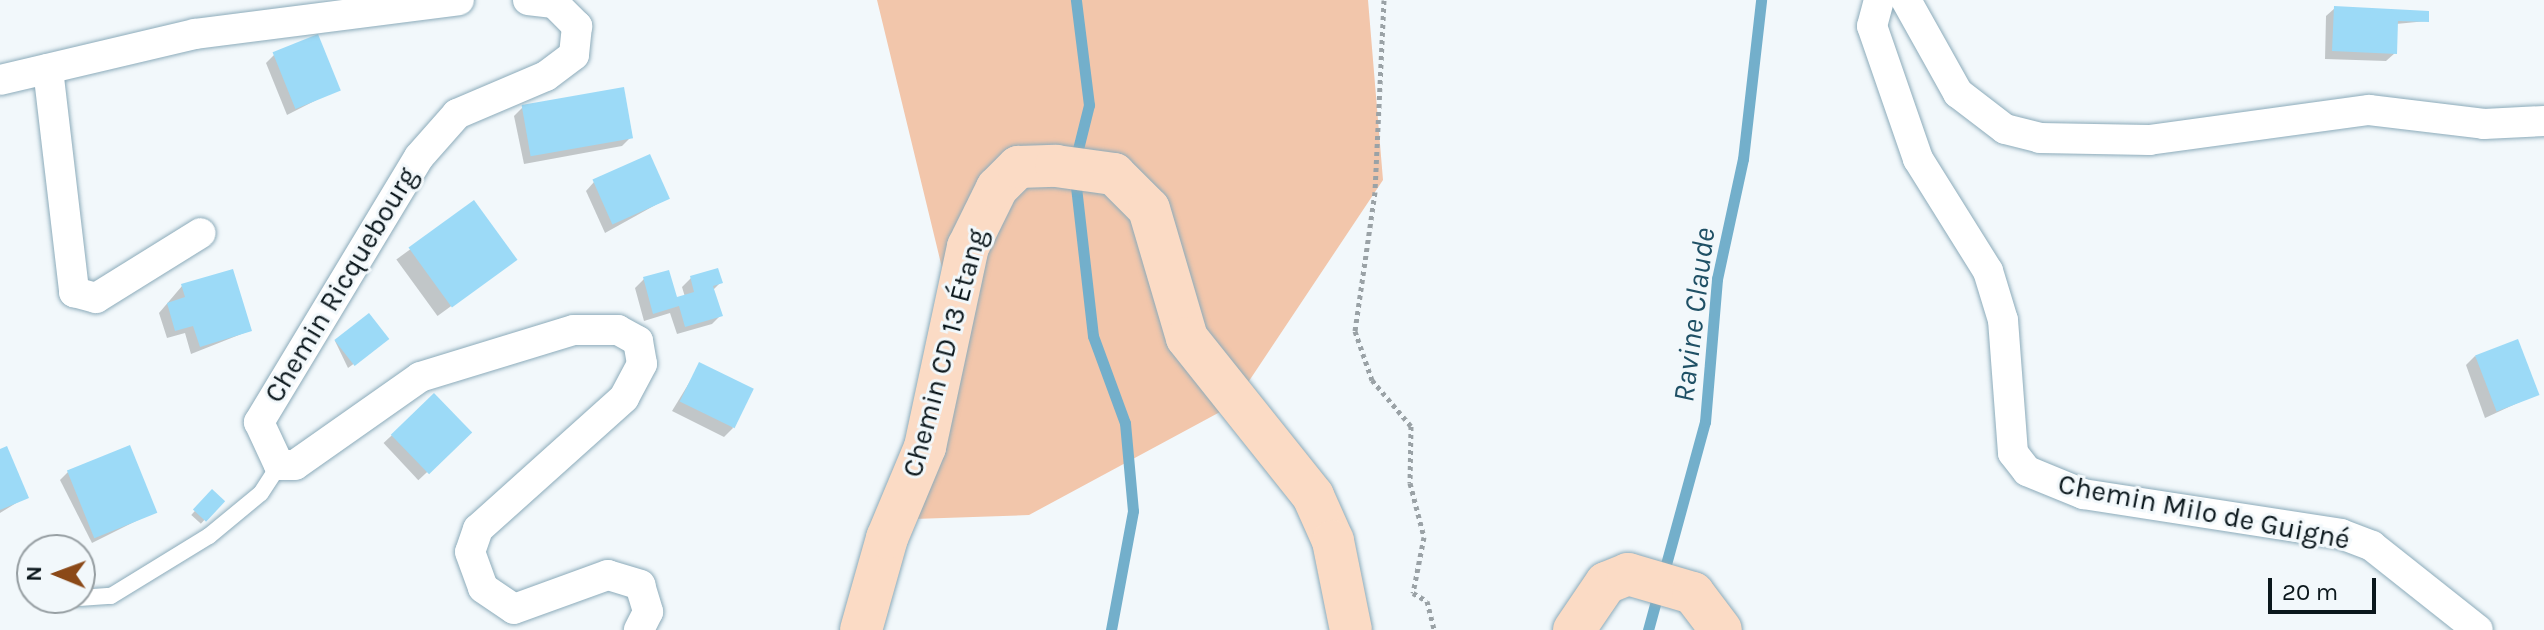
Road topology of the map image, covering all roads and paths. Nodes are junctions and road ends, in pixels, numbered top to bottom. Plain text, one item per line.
1 (459, 0) edge
2 (528, 0) edge
3 (1384, 0) edge
4 (1879, 0) edge
5 (1906, 0) edge
6 (48, 69) junction
7 (0, 80) edge
8 (2544, 121) edge
9 (201, 233) dead end
10 (279, 465) junction
11 (96, 597) edge
12 (639, 630) edge
13 (861, 630) edge
14 (1351, 630) edge
15 (1434, 630) edge
16 (1574, 630) edge
17 (1721, 630) edge
18 (2478, 630) edge

1 - 6 street
2 - 10 street, Chemin Ricquebourg
3 - 15 path
4 - 18 street, Chemin Milo de Guigné
5 - 8 street
6 - 7 street
6 - 9 street
10 - 11 lane
10 - 12 street
13 - 14 main road, Chemin CD 13 Étang
16 - 17 main road

